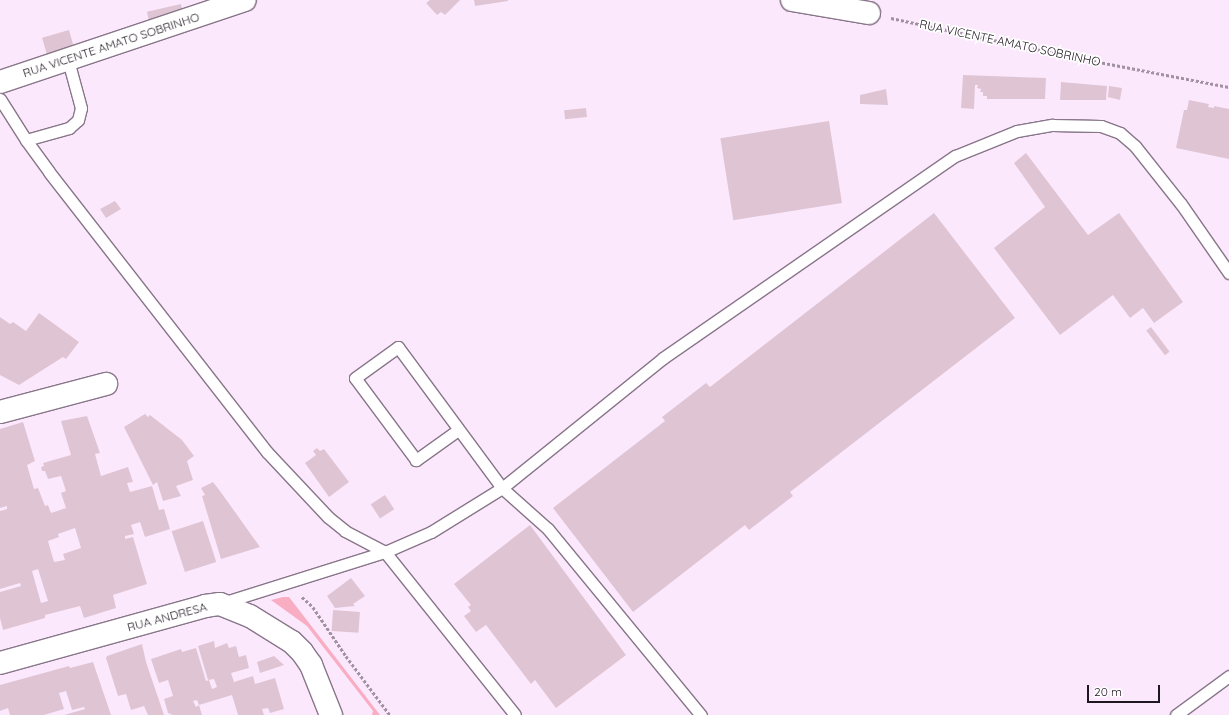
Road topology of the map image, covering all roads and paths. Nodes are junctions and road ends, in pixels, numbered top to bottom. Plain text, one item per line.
1 (245, 0) edge
2 (792, 0) edge
3 (870, 13) joint
4 (68, 60) junction
5 (0, 82) edge
6 (1229, 87) edge
7 (0, 99) edge
8 (26, 140) junction
9 (1229, 273) edge
10 (106, 384) dead end
11 (0, 412) edge
12 (458, 430) junction
13 (502, 488) junction
14 (385, 552) junction
15 (220, 604) junction
16 (0, 663) edge
17 (1229, 676) edge
18 (331, 715) edge
19 (515, 715) edge
20 (701, 715) edge
21 (1176, 715) edge

1 - 4 street, RUA VICENTE AMATO SOBRINHO
2 - 3 street
3 - 6 path, RUA VICENTE AMATO SOBRINHO
4 - 5 street, RUA VICENTE AMATO SOBRINHO
4 - 8 lane
7 - 8 lane
8 - 14 lane
9 - 13 lane
10 - 11 street
12 - 12 lane
12 - 13 lane
13 - 14 lane
13 - 20 lane
14 - 15 lane
14 - 19 lane
15 - 16 street, RUA ANDRESA
15 - 18 street, RUA ANDRESA
17 - 21 lane

